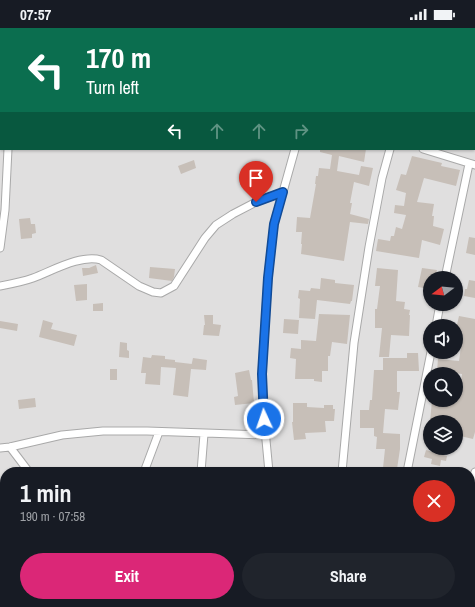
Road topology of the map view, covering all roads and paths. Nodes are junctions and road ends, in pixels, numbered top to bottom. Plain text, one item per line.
1 (8, 150) edge
2 (295, 150) edge
3 (390, 150) edge
4 (426, 150) edge
5 (472, 165) edge
6 (283, 192) junction
7 (0, 248) edge
8 (447, 271) edge
9 (0, 286) edge
10 (430, 359) edge
11 (159, 432) junction
12 (204, 434) junction
13 (266, 436) junction
14 (10, 447) junction
15 (0, 448) edge
16 (25, 467) edge
17 (146, 467) edge
18 (201, 467) edge
19 (269, 467) edge
20 (343, 467) edge
21 (408, 467) edge

1 - 7 street
2 - 6 street
3 - 20 street
4 - 5 street
5 - 8 street
6 - 9 street
6 - 13 street
10 - 21 street
11 - 12 street
11 - 14 street
11 - 17 street
12 - 13 street
12 - 18 street
13 - 19 street
14 - 15 street
14 - 16 street

